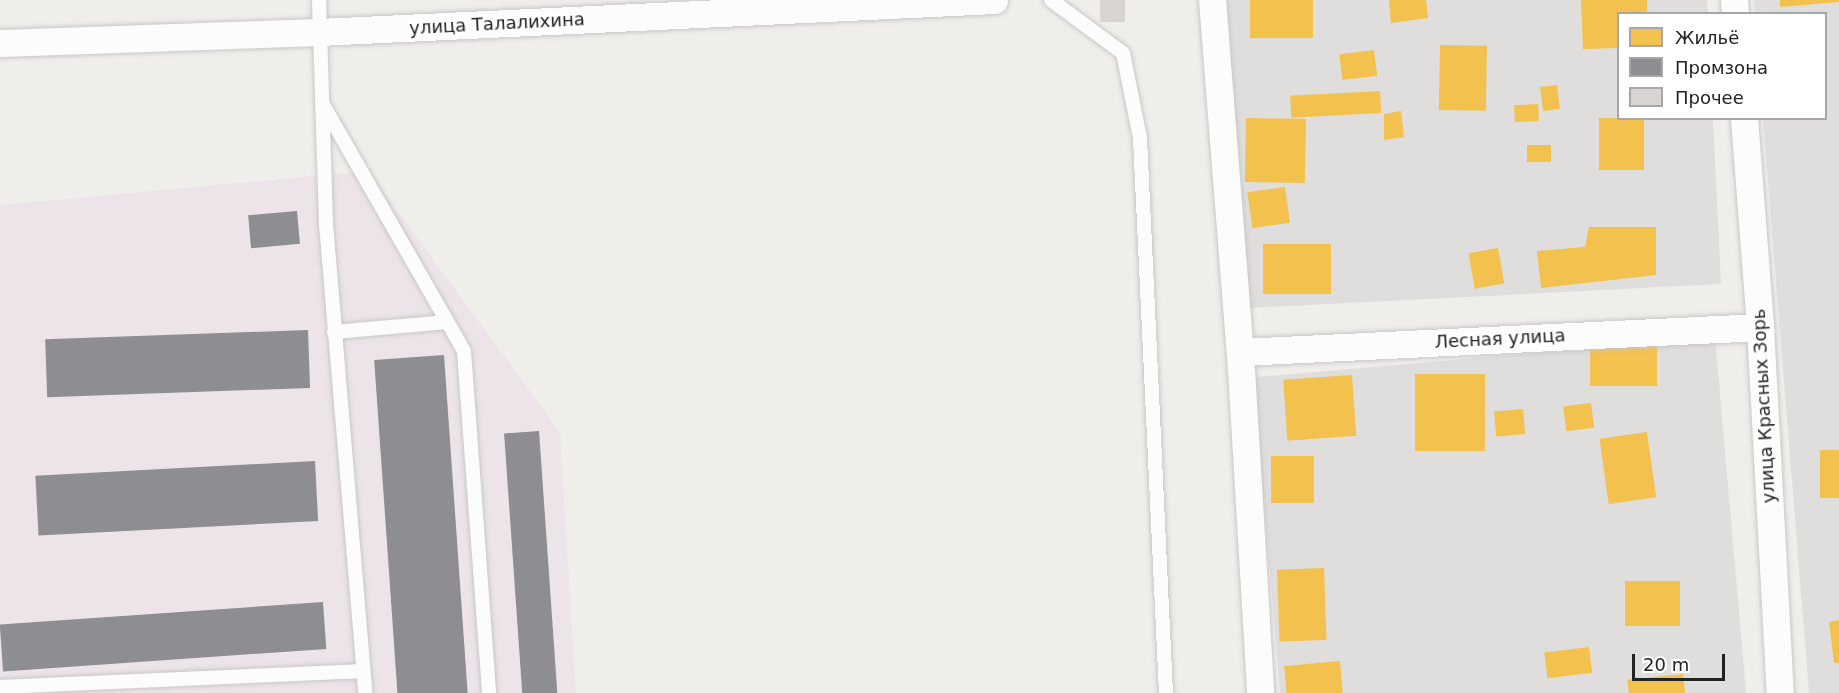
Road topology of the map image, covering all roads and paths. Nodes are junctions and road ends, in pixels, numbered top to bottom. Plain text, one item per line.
1 (319, 0) edge
2 (994, 0) edge
3 (1051, 0) edge
4 (1212, 0) edge
5 (320, 32) junction
6 (0, 43) edge
7 (321, 101) junction
8 (1744, 120) edge
9 (447, 322) junction
10 (1761, 327) junction
11 (334, 332) junction
12 (1240, 351) junction
13 (363, 670) junction
14 (0, 687) edge
15 (365, 693) edge
16 (489, 693) edge
17 (1166, 693) edge
18 (1260, 693) edge
19 (1780, 693) edge

1 - 5 lane
2 - 5 street, улица Талалихина
3 - 17 lane
4 - 12 street
5 - 6 street, улица Талалихина
5 - 7 lane
7 - 9 lane
7 - 11 lane
8 - 10 street, улица Красных Зорь
9 - 11 lane
9 - 16 lane
10 - 12 street, Лесная улица
10 - 19 street, улица Красных Зорь
11 - 13 lane
12 - 18 street
13 - 14 lane
13 - 15 lane

